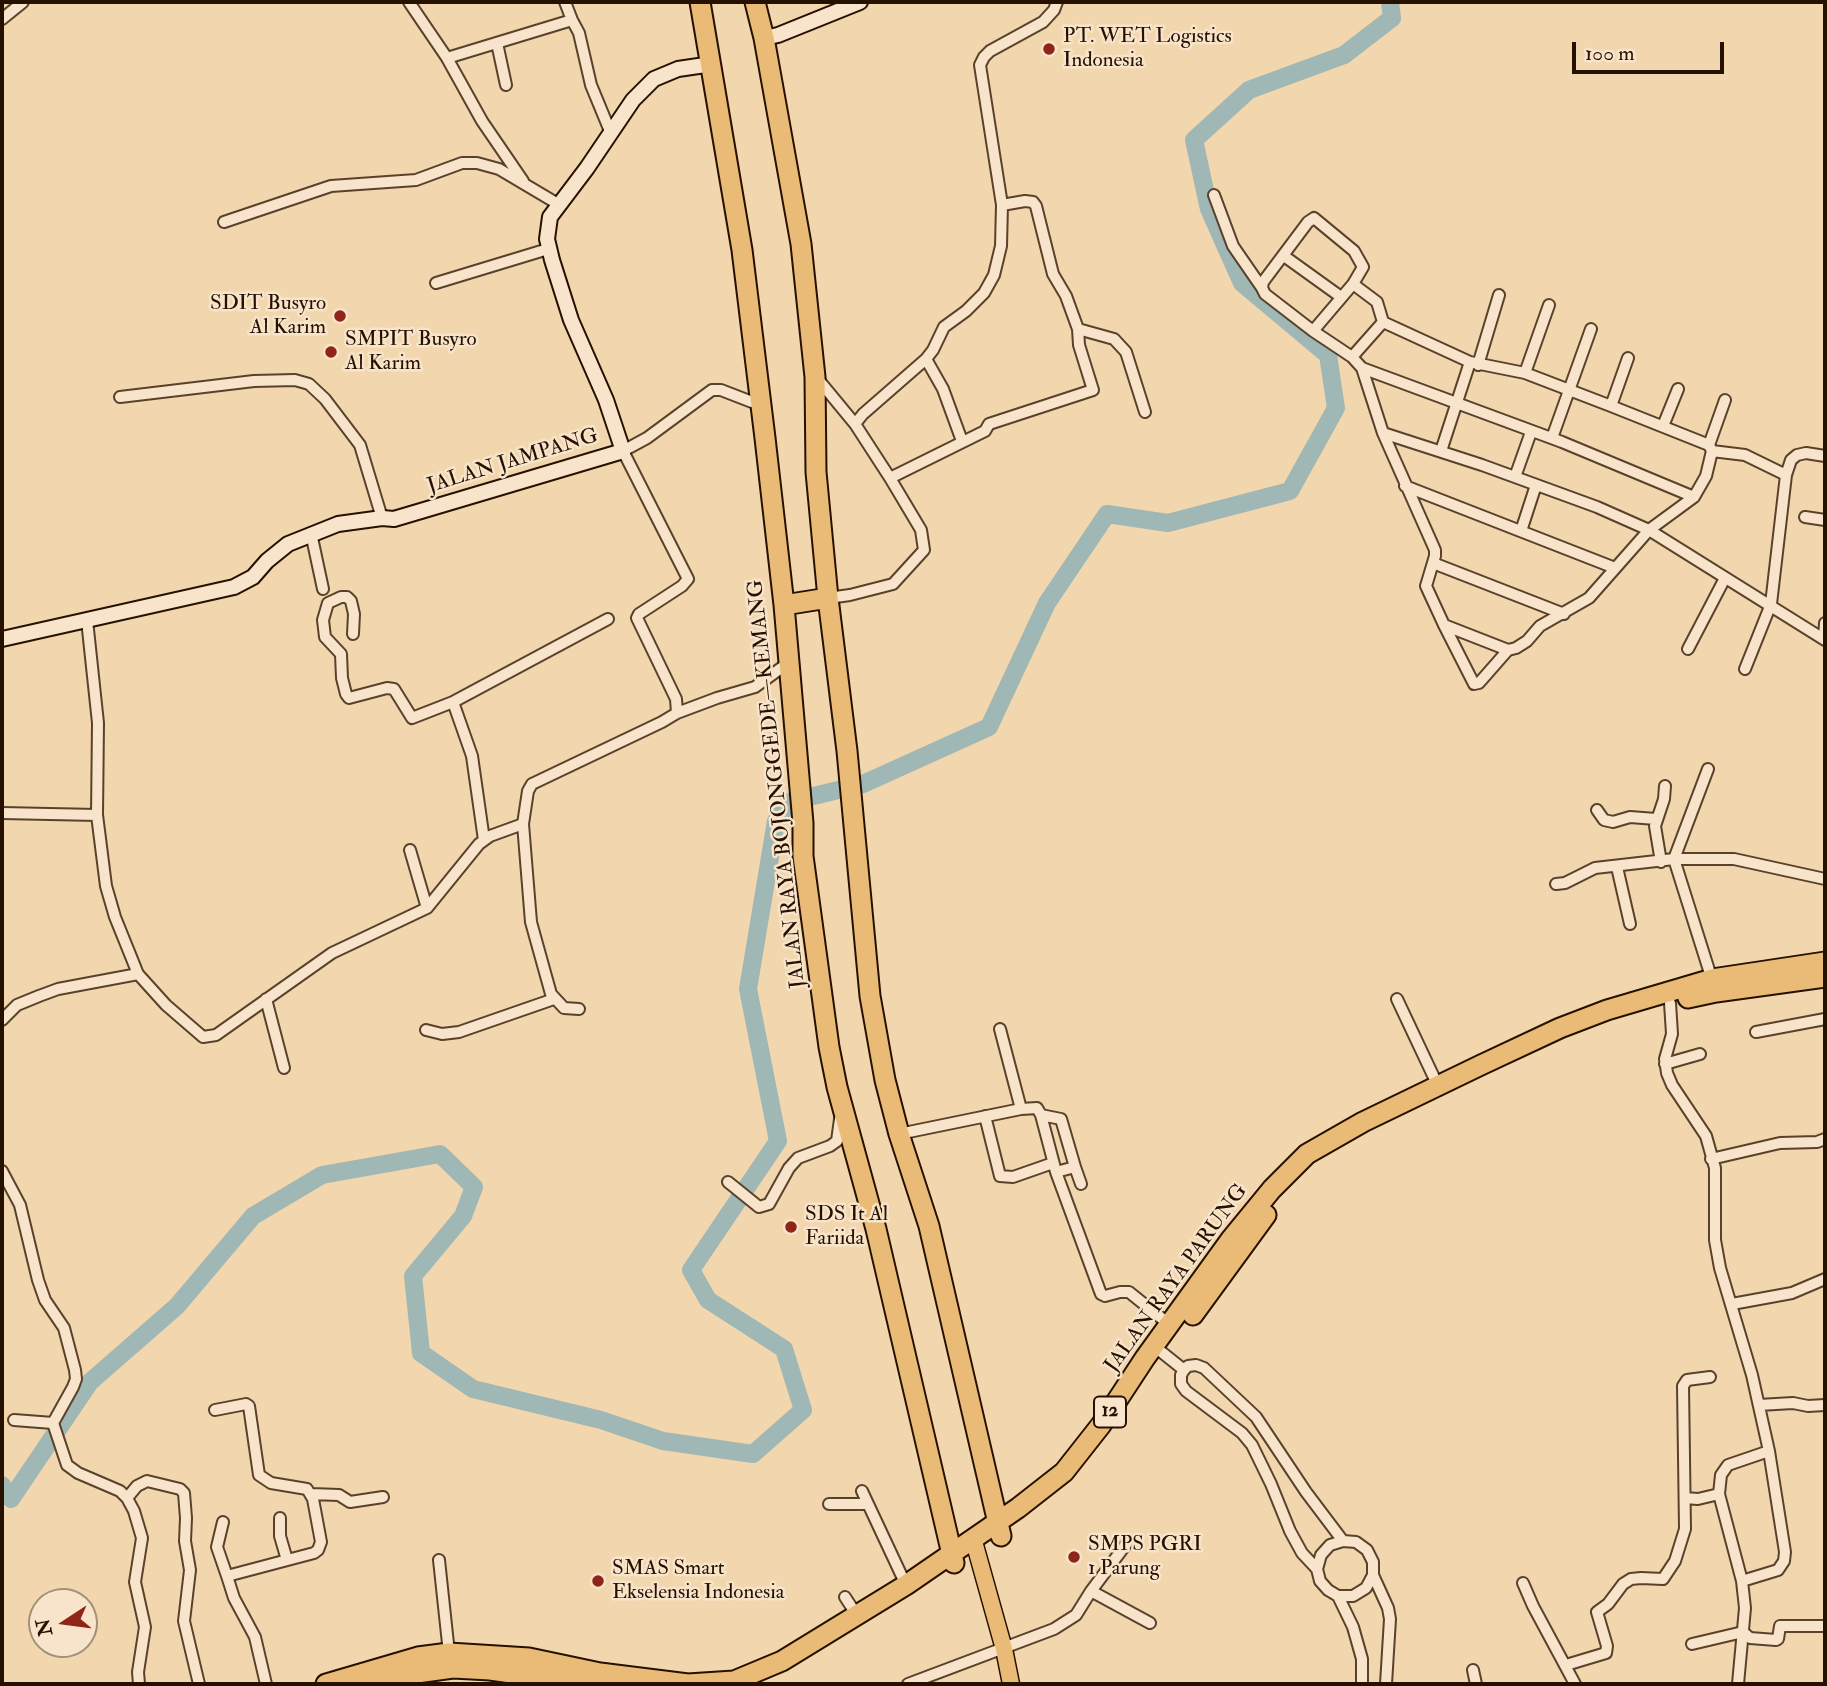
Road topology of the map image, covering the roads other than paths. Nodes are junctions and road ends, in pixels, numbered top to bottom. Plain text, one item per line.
1 (408, 2) edge
2 (565, 2) edge
3 (700, 2) edge
4 (755, 2) edge
5 (860, 2) edge
6 (1057, 2) edge
7 (16, 4) edge
8 (2, 19) edge
9 (572, 20) junction
10 (764, 38) junction
11 (497, 43) junction
12 (447, 58) junction
13 (712, 64) junction
14 (506, 85) dead end
15 (610, 131) junction
16 (526, 187) junction
17 (1214, 195) dead end
18 (558, 204) junction
19 (1002, 205) junction
20 (224, 222) dead end
21 (548, 249) junction
22 (1284, 256) junction
23 (436, 282) dead end
24 (1353, 284) junction
25 (1262, 288) junction
26 (1499, 295) dead end
27 (1341, 297) junction
28 (1549, 305) dead end
29 (1383, 322) junction
30 (1078, 329) junction
31 (1591, 330) dead end
32 (1313, 331) junction
33 (1352, 357) junction
34 (1628, 358) dead end
35 (926, 359) junction
36 (1474, 363) junction
37 (1363, 368) junction
38 (1525, 373) junction
39 (815, 377) junction
40 (1678, 389) dead end
41 (1570, 390) junction
42 (120, 397) dead end
43 (1725, 400) dead end
44 (752, 402) dead end
45 (1456, 404) junction
46 (1611, 406) junction
47 (1145, 412) dead end
48 (855, 424) junction
49 (1663, 426) junction
50 (1531, 432) junction
51 (1383, 433) junction
52 (1552, 438) junction
53 (962, 441) junction
54 (1710, 448) junction
55 (623, 451) junction
56 (1441, 452) junction
57 (1825, 456) edge
58 (1786, 475) junction
59 (1515, 477) junction
60 (890, 478) junction
61 (1536, 485) junction
62 (1405, 486) junction
63 (1694, 497) junction
64 (1805, 517) dead end
65 (382, 518) junction
66 (1825, 520) edge
67 (1649, 530) junction
68 (1521, 531) junction
69 (311, 533) junction
70 (1433, 564) junction
71 (1615, 568) junction
72 (1725, 578) junction
73 (323, 589) dead end
74 (828, 597) junction
75 (1770, 604) junction
76 (784, 605) junction
77 (1564, 614) junction
78 (608, 619) dead end
79 (87, 620) junction
80 (1825, 623) edge
81 (1444, 625) junction
82 (353, 634) dead end
83 (2, 639) edge
84 (1825, 639) edge
85 (1688, 649) dead end
86 (1508, 650) junction
87 (788, 663) junction
88 (1745, 669) dead end
89 (453, 702) junction
90 (677, 713) junction
91 (1708, 769) dead end
92 (1665, 786) dead end
93 (1597, 810) dead end
94 (2, 813) edge
95 (97, 815) junction
96 (1656, 819) junction
97 (523, 824) junction
98 (484, 840) junction
99 (410, 850) dead end
100 (1674, 859) junction
101 (1661, 862) junction
102 (1617, 867) junction
103 (1825, 879) edge
104 (1556, 884) dead end
105 (427, 908) junction
106 (1630, 923) dead end
107 (1825, 962) edge
108 (138, 974) junction
109 (1825, 977) edge
110 (1714, 985) junction
111 (266, 999) junction
112 (554, 999) junction
113 (1397, 999) dead end
114 (1670, 1003) junction
115 (579, 1009) dead end
116 (1825, 1018) edge
117 (2, 1020) edge
118 (1000, 1029) dead end
119 (426, 1030) dead end
120 (1756, 1032) dead end
121 (1700, 1054) dead end
122 (1665, 1061) junction
123 (284, 1068) dead end
124 (1438, 1086) junction
125 (1021, 1109) junction
126 (845, 1115) junction
127 (1041, 1115) junction
128 (985, 1116) junction
129 (899, 1134) junction
130 (1825, 1139) edge
131 (1712, 1159) junction
132 (1054, 1167) junction
133 (1075, 1167) junction
134 (2, 1171) edge
135 (727, 1182) dead end
136 (1081, 1184) dead end
137 (1825, 1279) edge
138 (1732, 1304) junction
139 (1170, 1325) junction
140 (1159, 1350) junction
141 (1182, 1372) junction
142 (1710, 1377) dead end
143 (1759, 1405) junction
144 (1825, 1405) edge
145 (215, 1410) dead end
146 (1256, 1417) junction
147 (14, 1420) dead end
148 (53, 1426) junction
149 (1242, 1433) junction
150 (1769, 1451) junction
151 (862, 1490) dead end
152 (312, 1494) junction
153 (1719, 1494) junction
154 (383, 1497) dead end
155 (127, 1498) junction
156 (1685, 1498) junction
157 (829, 1504) dead end
158 (868, 1504) junction
159 (280, 1518) dead end
160 (223, 1522) dead end
161 (999, 1528) junction
162 (1343, 1541) junction
163 (1127, 1543) dead end
164 (975, 1544) junction
165 (953, 1558) junction
166 (287, 1560) junction
167 (439, 1560) dead end
168 (1318, 1569) junction
169 (1373, 1575) junction
170 (227, 1576) junction
171 (1742, 1581) junction
172 (1523, 1583) dead end
173 (906, 1585) junction
174 (1091, 1591) junction
175 (1339, 1596) junction
176 (845, 1597) dead end
177 (858, 1617) junction
178 (1150, 1623) dead end
179 (1825, 1626) edge
180 (1743, 1632) junction
181 (1692, 1644) dead end
182 (1003, 1646) junction
183 (449, 1653) junction
184 (1566, 1665) junction
185 (1473, 1670) dead end
186 (558, 1676) edge
187 (139, 1684) edge
188 (199, 1684) edge
189 (266, 1684) edge
190 (326, 1684) edge
191 (376, 1684) edge
192 (591, 1684) edge
193 (762, 1684) edge
194 (908, 1684) edge
195 (1011, 1684) edge
196 (1362, 1684) edge
197 (1386, 1684) edge
198 (1476, 1684) edge
199 (1576, 1684) edge
200 (1738, 1684) edge

1 - 12 street
2 - 9 street
3 - 13 highway, JALAN RAYA BOJONGGEDE—KEMANG
4 - 10 highway
5 - 10 street
6 - 19 street
7 - 8 street
9 - 11 street
9 - 15 street
10 - 39 highway
11 - 12 street
11 - 14 street
12 - 16 street
13 - 15 street, JALAN JAMPANG
13 - 76 highway, JALAN RAYA BOJONGGEDE—KEMANG
15 - 18 street, JALAN JAMPANG
16 - 18 street
16 - 20 street
17 - 25 street
18 - 21 street, JALAN JAMPANG
19 - 30 street
19 - 35 street
21 - 23 street
21 - 55 street, JALAN JAMPANG
22 - 24 street
22 - 25 street
22 - 27 street
24 - 27 street
24 - 29 street
25 - 32 street
26 - 36 street
27 - 32 street
28 - 38 street
29 - 33 street
29 - 36 street
30 - 47 street
30 - 53 street
31 - 41 street
32 - 33 street
33 - 37 street
34 - 46 street
35 - 48 street
35 - 53 street
36 - 38 street
36 - 45 street
37 - 45 street
37 - 51 street
38 - 41 street
39 - 48 street
39 - 74 highway
40 - 49 street
41 - 46 street
41 - 52 street
42 - 65 street
43 - 54 street
44 - 55 street
45 - 50 street
45 - 56 street
46 - 49 street
48 - 60 street
49 - 54 street
50 - 52 street
50 - 59 street
51 - 56 street
51 - 62 street
52 - 63 street
53 - 60 street
54 - 58 street
54 - 63 street
55 - 65 street, JALAN JAMPANG
55 - 90 street
56 - 59 street
57 - 58 street
58 - 75 street
59 - 61 street
60 - 74 street
61 - 67 street
61 - 68 street
62 - 68 street
62 - 70 street
63 - 67 street
64 - 66 street
65 - 69 street, JALAN JAMPANG
67 - 71 street
67 - 72 street
68 - 71 street
69 - 73 street
69 - 79 street, JALAN JAMPANG
70 - 77 street
70 - 81 street
71 - 77 street
72 - 75 street
72 - 85 street
74 - 76 highway
74 - 129 highway
75 - 84 street
75 - 88 street
76 - 87 highway, JALAN RAYA BOJONGGEDE—KEMANG
77 - 86 street
78 - 89 street
79 - 83 street, JALAN JAMPANG
79 - 95 street
80 - 84 street
81 - 86 street
81 - 86 street
82 - 89 street
87 - 90 street
87 - 126 highway, JALAN RAYA BOJONGGEDE—KEMANG
89 - 98 street
90 - 97 street
91 - 100 street
92 - 96 street
93 - 96 street
94 - 95 street
95 - 108 street
96 - 101 street
97 - 98 street
97 - 112 street
98 - 105 street
99 - 105 street
100 - 101 street
100 - 103 street
100 - 110 street
101 - 102 street
102 - 104 street
102 - 106 street
105 - 111 street
107 - 110 highway, JALAN RAYA PARUNG / 12
108 - 111 street
108 - 117 street
109 - 110 highway, JALAN RAYA PARUNG / 12
110 - 114 highway, JALAN RAYA PARUNG / 12
110 - 124 highway, JALAN RAYA PARUNG / 12
111 - 123 street
112 - 115 street
112 - 119 street
113 - 124 street
114 - 122 street
114 - 140 highway, JALAN RAYA PARUNG / 12
116 - 120 street
118 - 125 street
121 - 122 street
122 - 131 street
124 - 139 highway, JALAN RAYA PARUNG / 12
125 - 127 street
125 - 128 street
126 - 135 street
126 - 165 highway, JALAN RAYA BOJONGGEDE—KEMANG
127 - 132 street
127 - 133 street
128 - 129 street
128 - 132 street
129 - 161 highway
130 - 131 street
131 - 138 street
132 - 133 street
132 - 139 street
133 - 136 street
134 - 148 street
137 - 138 street
138 - 143 street
139 - 140 highway, JALAN RAYA PARUNG / 12
140 - 141 street
140 - 161 highway, JALAN RAYA PARUNG / 12
141 - 146 street
141 - 149 street
142 - 156 street
143 - 144 street
143 - 150 street
145 - 152 street
146 - 149 street
146 - 162 street
147 - 148 street
148 - 155 street
149 - 168 street
150 - 153 street
150 - 171 street
151 - 158 street
152 - 154 street
152 - 166 street
153 - 156 street
153 - 171 street
155 - 187 street
155 - 188 street
156 - 184 street
157 - 158 street
158 - 173 street
159 - 166 street
160 - 170 street
161 - 164 highway, JALAN RAYA PARUNG / 12
162 - 168 street
162 - 169 street
163 - 174 street
164 - 165 highway, JALAN RAYA PARUNG / 12
164 - 182 main road
165 - 173 highway, JALAN RAYA PARUNG / 12
165 - 193 highway, JALAN RAYA PARUNG / 12
166 - 170 street
167 - 183 street
168 - 175 street
169 - 175 street
169 - 197 street
170 - 189 street
171 - 180 street
172 - 184 street
173 - 177 highway, JALAN RAYA PARUNG / 12
174 - 178 street
174 - 182 street
175 - 196 street
176 - 177 street
177 - 186 highway, JALAN RAYA PARUNG / 12
179 - 180 street
180 - 181 street
180 - 200 street
182 - 194 street
182 - 195 main road
183 - 186 highway, JALAN RAYA PARUNG / 12
183 - 190 highway, JALAN RAYA PARUNG / 12
184 - 199 street
185 - 198 street
186 - 191 highway, JALAN RAYA PARUNG / 12
186 - 192 highway, JALAN RAYA PARUNG / 12

